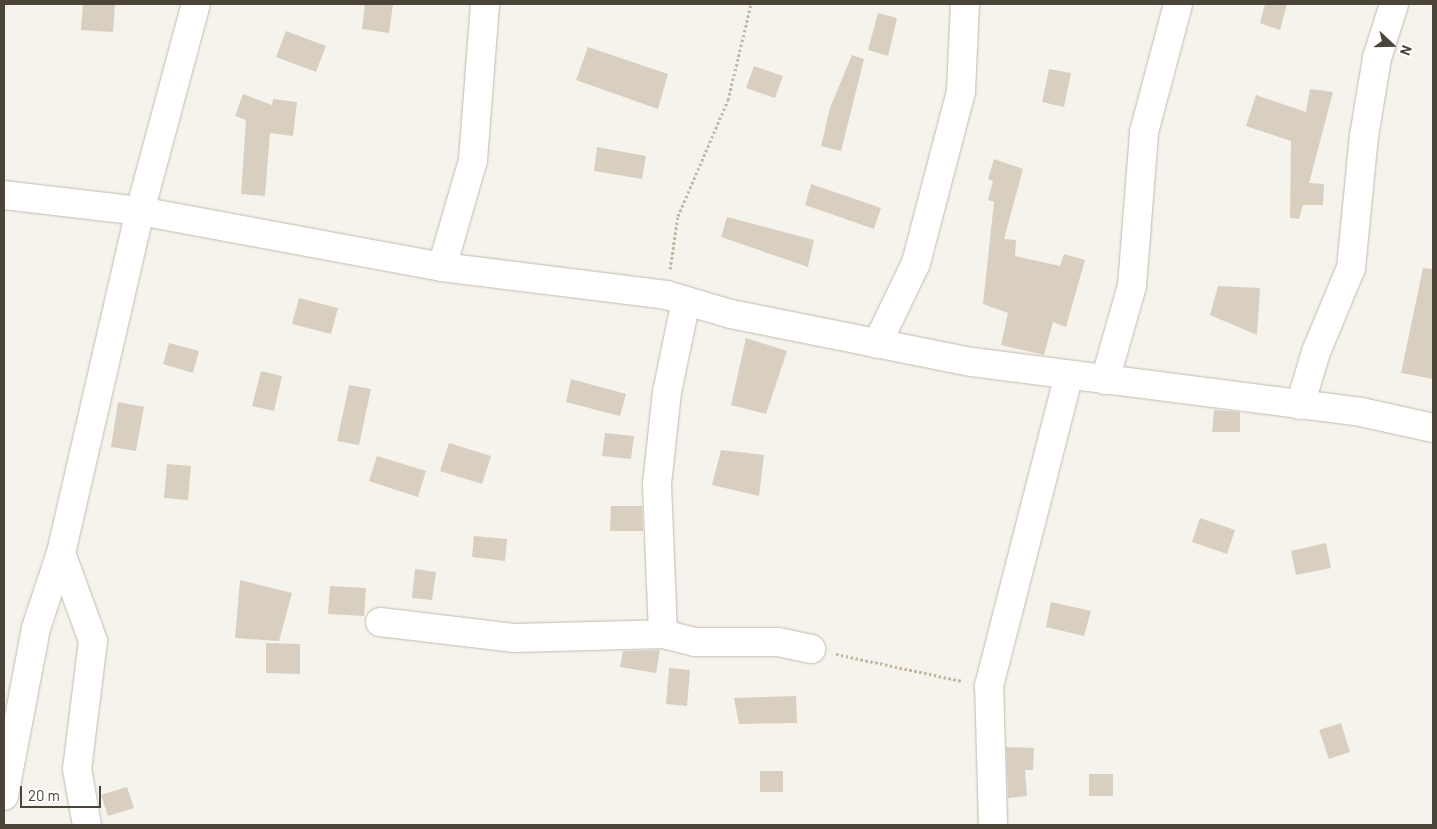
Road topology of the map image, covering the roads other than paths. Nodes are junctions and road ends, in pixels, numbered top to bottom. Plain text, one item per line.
1 (196, 4) edge
2 (485, 4) edge
3 (965, 4) edge
4 (1178, 4) edge
5 (1394, 4) edge
6 (4, 196) edge
7 (140, 211) junction
8 (442, 267) junction
9 (676, 298) junction
10 (877, 344) junction
11 (1069, 376) junction
12 (1105, 380) junction
13 (1300, 405) junction
14 (1433, 428) edge
15 (61, 554) junction
16 (380, 622) dead end
17 (662, 634) junction
18 (811, 649) road end
19 (4, 796) edge
20 (87, 825) edge
21 (993, 825) edge

1 - 7 street
2 - 8 street
3 - 10 street
4 - 12 street
5 - 13 street
6 - 7 street
7 - 8 street
7 - 15 street
8 - 9 street
9 - 10 street
9 - 17 street
10 - 11 street
11 - 12 street
11 - 21 street
12 - 13 street
13 - 14 street
15 - 19 street
15 - 20 street
16 - 17 street
17 - 18 street

